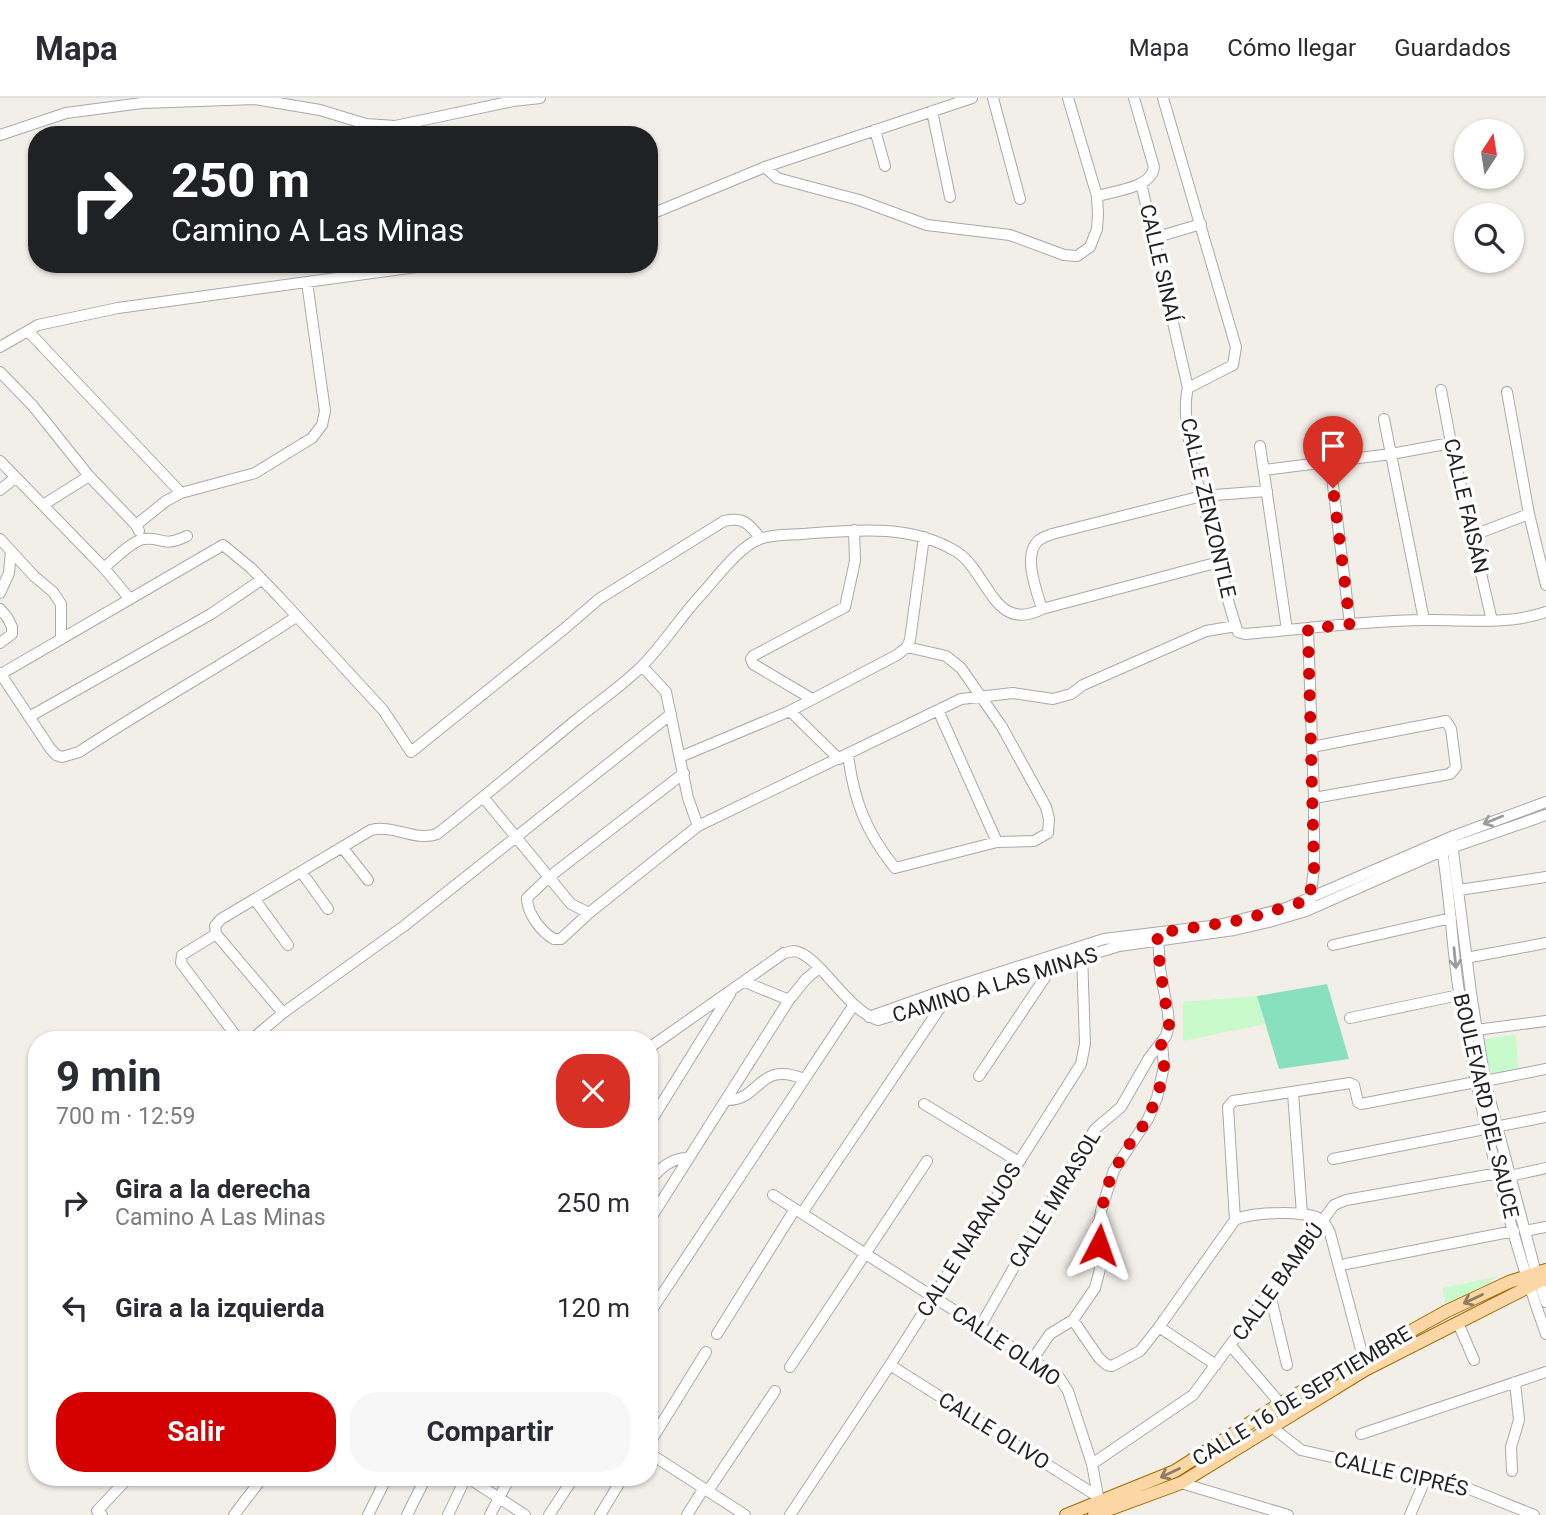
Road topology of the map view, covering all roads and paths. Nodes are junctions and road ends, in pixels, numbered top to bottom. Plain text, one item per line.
1 (540, 98) edge
2 (972, 98) edge
3 (993, 98) edge
4 (1068, 98) edge
5 (1135, 98) edge
6 (1163, 98) edge
7 (932, 111) junction
8 (875, 130) junction
9 (0, 135) edge
10 (885, 166) dead end
11 (765, 167) junction
12 (1141, 183) junction
13 (1097, 196) junction
14 (950, 197) dead end
15 (1020, 199) dead end
16 (658, 211) edge
17 (1201, 224) junction
18 (1154, 238) junction
19 (372, 273) edge
20 (307, 282) junction
21 (28, 331) junction
22 (0, 347) edge
23 (0, 372) edge
24 (1188, 388) junction
25 (1441, 390) dead end
26 (1507, 392) dead end
27 (1384, 419) dead end
28 (1451, 443) junction
29 (1259, 446) dead end
30 (1391, 454) junction
31 (0, 461) edge
32 (1330, 461) junction
33 (1264, 470) junction
34 (89, 476) junction
35 (15, 478) junction
36 (0, 489) edge
37 (1267, 491) junction
38 (181, 493) junction
39 (1202, 496) junction
40 (43, 505) junction
41 (1529, 514) junction
42 (136, 525) junction
43 (854, 530) junction
44 (187, 536) dead end
45 (1472, 536) junction
46 (924, 537) junction
47 (760, 538) junction
48 (0, 540) edge
49 (139, 540) junction
50 (11, 551) junction
51 (1219, 562) junction
52 (104, 568) junction
53 (261, 580) junction
54 (1546, 585) edge
55 (0, 593) edge
56 (129, 598) junction
57 (1042, 608) junction
58 (0, 609) edge
59 (1546, 612) edge
60 (296, 617) junction
61 (1424, 620) junction
62 (1492, 621) junction
63 (1350, 624) junction
64 (1236, 626) junction
65 (1308, 629) junction
66 (1287, 630) junction
67 (61, 639) junction
68 (0, 643) edge
69 (907, 647) junction
70 (642, 666) junction
71 (0, 673) edge
72 (981, 697) junction
73 (812, 699) junction
74 (938, 710) junction
75 (790, 711) junction
76 (671, 713) junction
77 (29, 718) junction
78 (1312, 747) junction
79 (680, 757) junction
80 (843, 757) junction
81 (684, 773) junction
82 (483, 797) junction
83 (1314, 798) junction
84 (1546, 802) edge
85 (1546, 814) edge
86 (698, 826) junction
87 (517, 838) junction
88 (997, 842) junction
89 (1447, 845) junction
90 (342, 847) junction
91 (1314, 868) junction
92 (302, 873) junction
93 (549, 877) junction
94 (1546, 877) edge
95 (368, 880) dead end
96 (1459, 890) junction
97 (1331, 893) junction
98 (255, 900) junction
99 (1310, 904) junction
100 (328, 909) dead end
101 (589, 913) junction
102 (1451, 918) junction
103 (216, 934) junction
104 (1158, 937) junction
105 (1546, 943) edge
106 (288, 945) dead end
107 (1333, 945) dead end
108 (1082, 952) junction
109 (1466, 958) junction
110 (1052, 967) junction
111 (819, 968) junction
112 (745, 982) junction
113 (956, 986) junction
114 (731, 992) junction
115 (1459, 995) junction
116 (946, 999) junction
117 (789, 1000) junction
118 (853, 1006) junction
119 (898, 1011) junction
120 (283, 1013) junction
121 (1350, 1018) dead end
122 (1546, 1021) edge
123 (1476, 1030) junction
124 (232, 1031) edge
125 (262, 1031) edge
126 (658, 1042) edge
127 (1161, 1044) junction
128 (1546, 1069) edge
129 (979, 1076) dead end
130 (804, 1079) junction
131 (1480, 1081) junction
132 (1293, 1093) junction
133 (728, 1100) junction
134 (924, 1104) dead end
135 (658, 1110) edge
136 (1546, 1117) edge
137 (1492, 1128) junction
138 (689, 1158) junction
139 (1333, 1159) dead end
140 (927, 1161) dead end
141 (1018, 1162) junction
142 (1546, 1168) edge
143 (658, 1173) edge
144 (1504, 1175) junction
145 (773, 1195) dead end
146 (658, 1206) edge
147 (799, 1211) junction
148 (1302, 1214) junction
149 (1235, 1220) junction
150 (1323, 1221) junction
151 (1546, 1227) edge
152 (1520, 1231) junction
153 (864, 1254) junction
154 (1346, 1264) dead end
155 (1537, 1277) edge
156 (1270, 1294) junction
157 (658, 1295) edge
158 (661, 1297) junction
159 (933, 1298) junction
160 (658, 1301) edge
161 (1546, 1302) edge
162 (1073, 1321) junction
163 (1458, 1323) junction
164 (980, 1327) junction
165 (1159, 1327) junction
166 (717, 1334) dead end
167 (1546, 1334) edge
168 (1231, 1346) junction
169 (706, 1352) dead end
170 (1363, 1357) junction
171 (1032, 1360) junction
172 (1474, 1360) dead end
173 (890, 1365) junction
174 (1216, 1365) junction
175 (1287, 1365) dead end
176 (790, 1367) dead end
177 (1546, 1372) edge
178 (1515, 1382) junction
179 (775, 1391) dead end
180 (1281, 1403) junction
181 (1291, 1416) junction
182 (1273, 1428) junction
183 (658, 1429) edge
184 (1361, 1434) dead end
185 (658, 1458) edge
186 (1092, 1464) junction
187 (1512, 1471) dead end
188 (1425, 1480) junction
189 (1181, 1483) junction
190 (121, 1486) edge
191 (256, 1486) edge
192 (382, 1486) edge
193 (422, 1486) edge
194 (462, 1486) edge
195 (479, 1486) edge
196 (505, 1486) edge
197 (568, 1486) edge
198 (618, 1486) edge
199 (706, 1490) junction
200 (498, 1499) junction
201 (1099, 1508) edge
202 (102, 1515) edge
203 (234, 1515) edge
204 (368, 1515) edge
205 (407, 1515) edge
206 (448, 1515) edge
207 (490, 1515) edge
208 (525, 1515) edge
209 (549, 1515) edge
210 (600, 1515) edge
211 (687, 1515) edge
212 (745, 1515) edge
213 (790, 1515) edge
214 (1066, 1515) edge
215 (1288, 1515) edge
216 (1410, 1515) edge
217 (1534, 1515) edge

1 - 9 street
2 - 7 street
3 - 15 street
4 - 13 street
5 - 12 street
6 - 17 street
7 - 8 street
7 - 14 street
8 - 10 street
8 - 11 street
11 - 13 street
11 - 16 street
12 - 13 street, CALLE SINAÍ
12 - 18 street, CALLE SINAÍ
17 - 18 street
17 - 24 street
18 - 24 street, CALLE SINAÍ
19 - 20 street
20 - 21 street
20 - 38 street
21 - 22 street
21 - 38 street
23 - 34 street
24 - 39 street, CALLE ZENZONTLE
25 - 28 street, CALLE FAISÁN
26 - 41 street
27 - 30 street
28 - 30 street
28 - 45 street, CALLE FAISÁN
29 - 33 street
30 - 32 street
30 - 61 street
31 - 35 street
32 - 33 street
32 - 63 street
33 - 37 street
34 - 40 street
34 - 42 street
35 - 36 street
35 - 40 street
37 - 39 street
37 - 66 street
38 - 42 street
39 - 51 street, CALLE ZENZONTLE
39 - 57 street
40 - 52 street
41 - 45 street
41 - 54 street
42 - 49 street
43 - 46 street
43 - 47 street
43 - 73 street
44 - 49 street
45 - 62 street, CALLE FAISÁN
46 - 57 street
46 - 69 street
47 - 60 street
47 - 70 street
48 - 50 street
49 - 52 street
50 - 55 street
50 - 67 street
51 - 57 street
51 - 64 street, CALLE ZENZONTLE
52 - 56 street
53 - 56 street
53 - 60 street
53 - 77 street
56 - 67 street
58 - 68 street
59 - 62 street
60 - 77 street
61 - 62 street
61 - 63 street
63 - 65 street
64 - 66 street
64 - 72 street
65 - 66 street
65 - 78 street
67 - 71 street
69 - 72 street
69 - 73 street
70 - 76 street
70 - 82 street
71 - 77 street
72 - 74 street
72 - 88 street
73 - 75 street
74 - 80 street
74 - 88 street
75 - 79 street
75 - 80 street
76 - 79 street
76 - 87 street
78 - 83 street
78 - 83 street
79 - 81 street
80 - 86 street
80 - 88 street
81 - 86 street
81 - 93 street
82 - 87 street
82 - 90 street
83 - 91 street
84 -> 89 street
85 - 89 street
86 - 101 street
87 - 93 street
87 - 120 street
89 - 96 street, BOULEVARD DEL SAUCE
89 - 97 street, CAMINO A LAS MINAS
89 - 102 street, BOULEVARD DEL SAUCE
90 - 92 street
90 - 95 street
91 - 97 street
91 - 99 street
92 - 98 street
92 - 100 street
93 - 101 street
93 - 101 street
94 - 96 street
96 - 109 street, BOULEVARD DEL SAUCE
97 - 99 street, CAMINO A LAS MINAS
98 - 103 street
98 - 106 street
99 - 104 street, CAMINO A LAS MINAS
102 - 107 street
102 -> 115 street, BOULEVARD DEL SAUCE
103 - 120 street
103 - 124 street
104 - 108 street, CAMINO A LAS MINAS
104 - 127 street
105 - 109 street
108 - 110 street, CAMINO A LAS MINAS
108 - 113 street, CAMINO A LAS MINAS
108 - 141 street, CALLE NARANJOS
109 - 123 street, BOULEVARD DEL SAUCE
110 - 116 street, CAMINO A LAS MINAS
110 - 129 street
111 - 112 street
111 - 117 street
111 - 118 street
112 - 114 street
112 - 117 street
113 - 116 street
113 - 119 street, CAMINO A LAS MINAS
114 - 126 street
114 - 135 street
115 - 121 street
115 - 131 street, BOULEVARD DEL SAUCE
116 - 119 street, CAMINO A LAS MINAS
116 - 147 street
117 - 133 street
118 - 119 street, CAMINO A LAS MINAS
118 - 130 street
120 - 125 street
122 - 123 street
123 - 131 street, BOULEVARD DEL SAUCE
127 - 162 street
127 - 164 street, CALLE MIRASOL
128 - 131 street
130 - 133 street
130 - 158 street
131 - 132 street
131 - 137 street, BOULEVARD DEL SAUCE
132 - 148 street
132 - 149 street
133 - 138 street
134 - 141 street
136 - 137 street
137 - 139 street
137 - 144 street, BOULEVARD DEL SAUCE
138 - 143 street
138 - 146 street
140 - 153 street
141 - 159 street, CALLE NARANJOS
142 - 144 street, CALLE BAMBÚ
144 - 150 street, CALLE BAMBÚ
144 - 152 street, BOULEVARD DEL SAUCE
145 - 147 street, CALLE OLMO
147 - 153 street, CALLE OLMO
147 - 166 street
148 - 149 street
148 - 150 street
149 - 165 street
150 - 156 street, CALLE BAMBÚ
150 - 170 street
151 - 152 street
152 - 154 street
152 - 155 street, BOULEVARD DEL SAUCE
153 - 159 street, CALLE OLMO
153 - 176 street
155 - 161 street
155 - 163 main road, CALLE 16 DE SEPTIEMBRE
155 - 167 street
155 -> 170 main road, CALLE 16 DE SEPTIEMBRE
156 - 168 street, CALLE BAMBÚ
156 - 175 street
157 - 158 street
158 - 160 street
159 - 164 street, CALLE OLMO
159 - 173 street, CALLE NARANJOS
162 - 165 street
162 - 171 street
163 - 172 street
163 - 181 main road, CALLE 16 DE SEPTIEMBRE
164 - 171 street, CALLE OLMO
165 - 174 street
168 - 174 street, CALLE BAMBÚ
168 - 180 street
169 - 183 street
170 - 180 main road, CALLE 16 DE SEPTIEMBRE
171 - 186 street, CALLE OLMO
173 - 201 street, CALLE OLIVO
173 - 213 street, CALLE NARANJOS
174 - 186 street, CALLE BAMBÚ
177 - 178 street
178 - 184 street
178 - 187 street
179 - 199 street
180 - 181 street
180 -> 201 main road, CALLE 16 DE SEPTIEMBRE
181 - 182 main road, CALLE 16 DE SEPTIEMBRE
182 - 188 street, CALLE CIPRÉS
182 - 189 main road, CALLE 16 DE SEPTIEMBRE
185 - 199 street
186 - 201 street, CALLE OLMO
188 - 216 street
188 - 217 street, CALLE CIPRÉS
189 - 201 main road, CALLE 16 DE SEPTIEMBRE
189 - 215 street
190 - 202 street
191 - 203 street
192 - 204 street
193 - 205 street
194 - 206 street
195 - 200 street
196 - 200 street
197 - 209 street
198 - 210 street
199 - 211 street
199 - 212 street
200 - 207 street
200 - 208 street
201 - 214 main road, CALLE 16 DE SEPTIEMBRE

